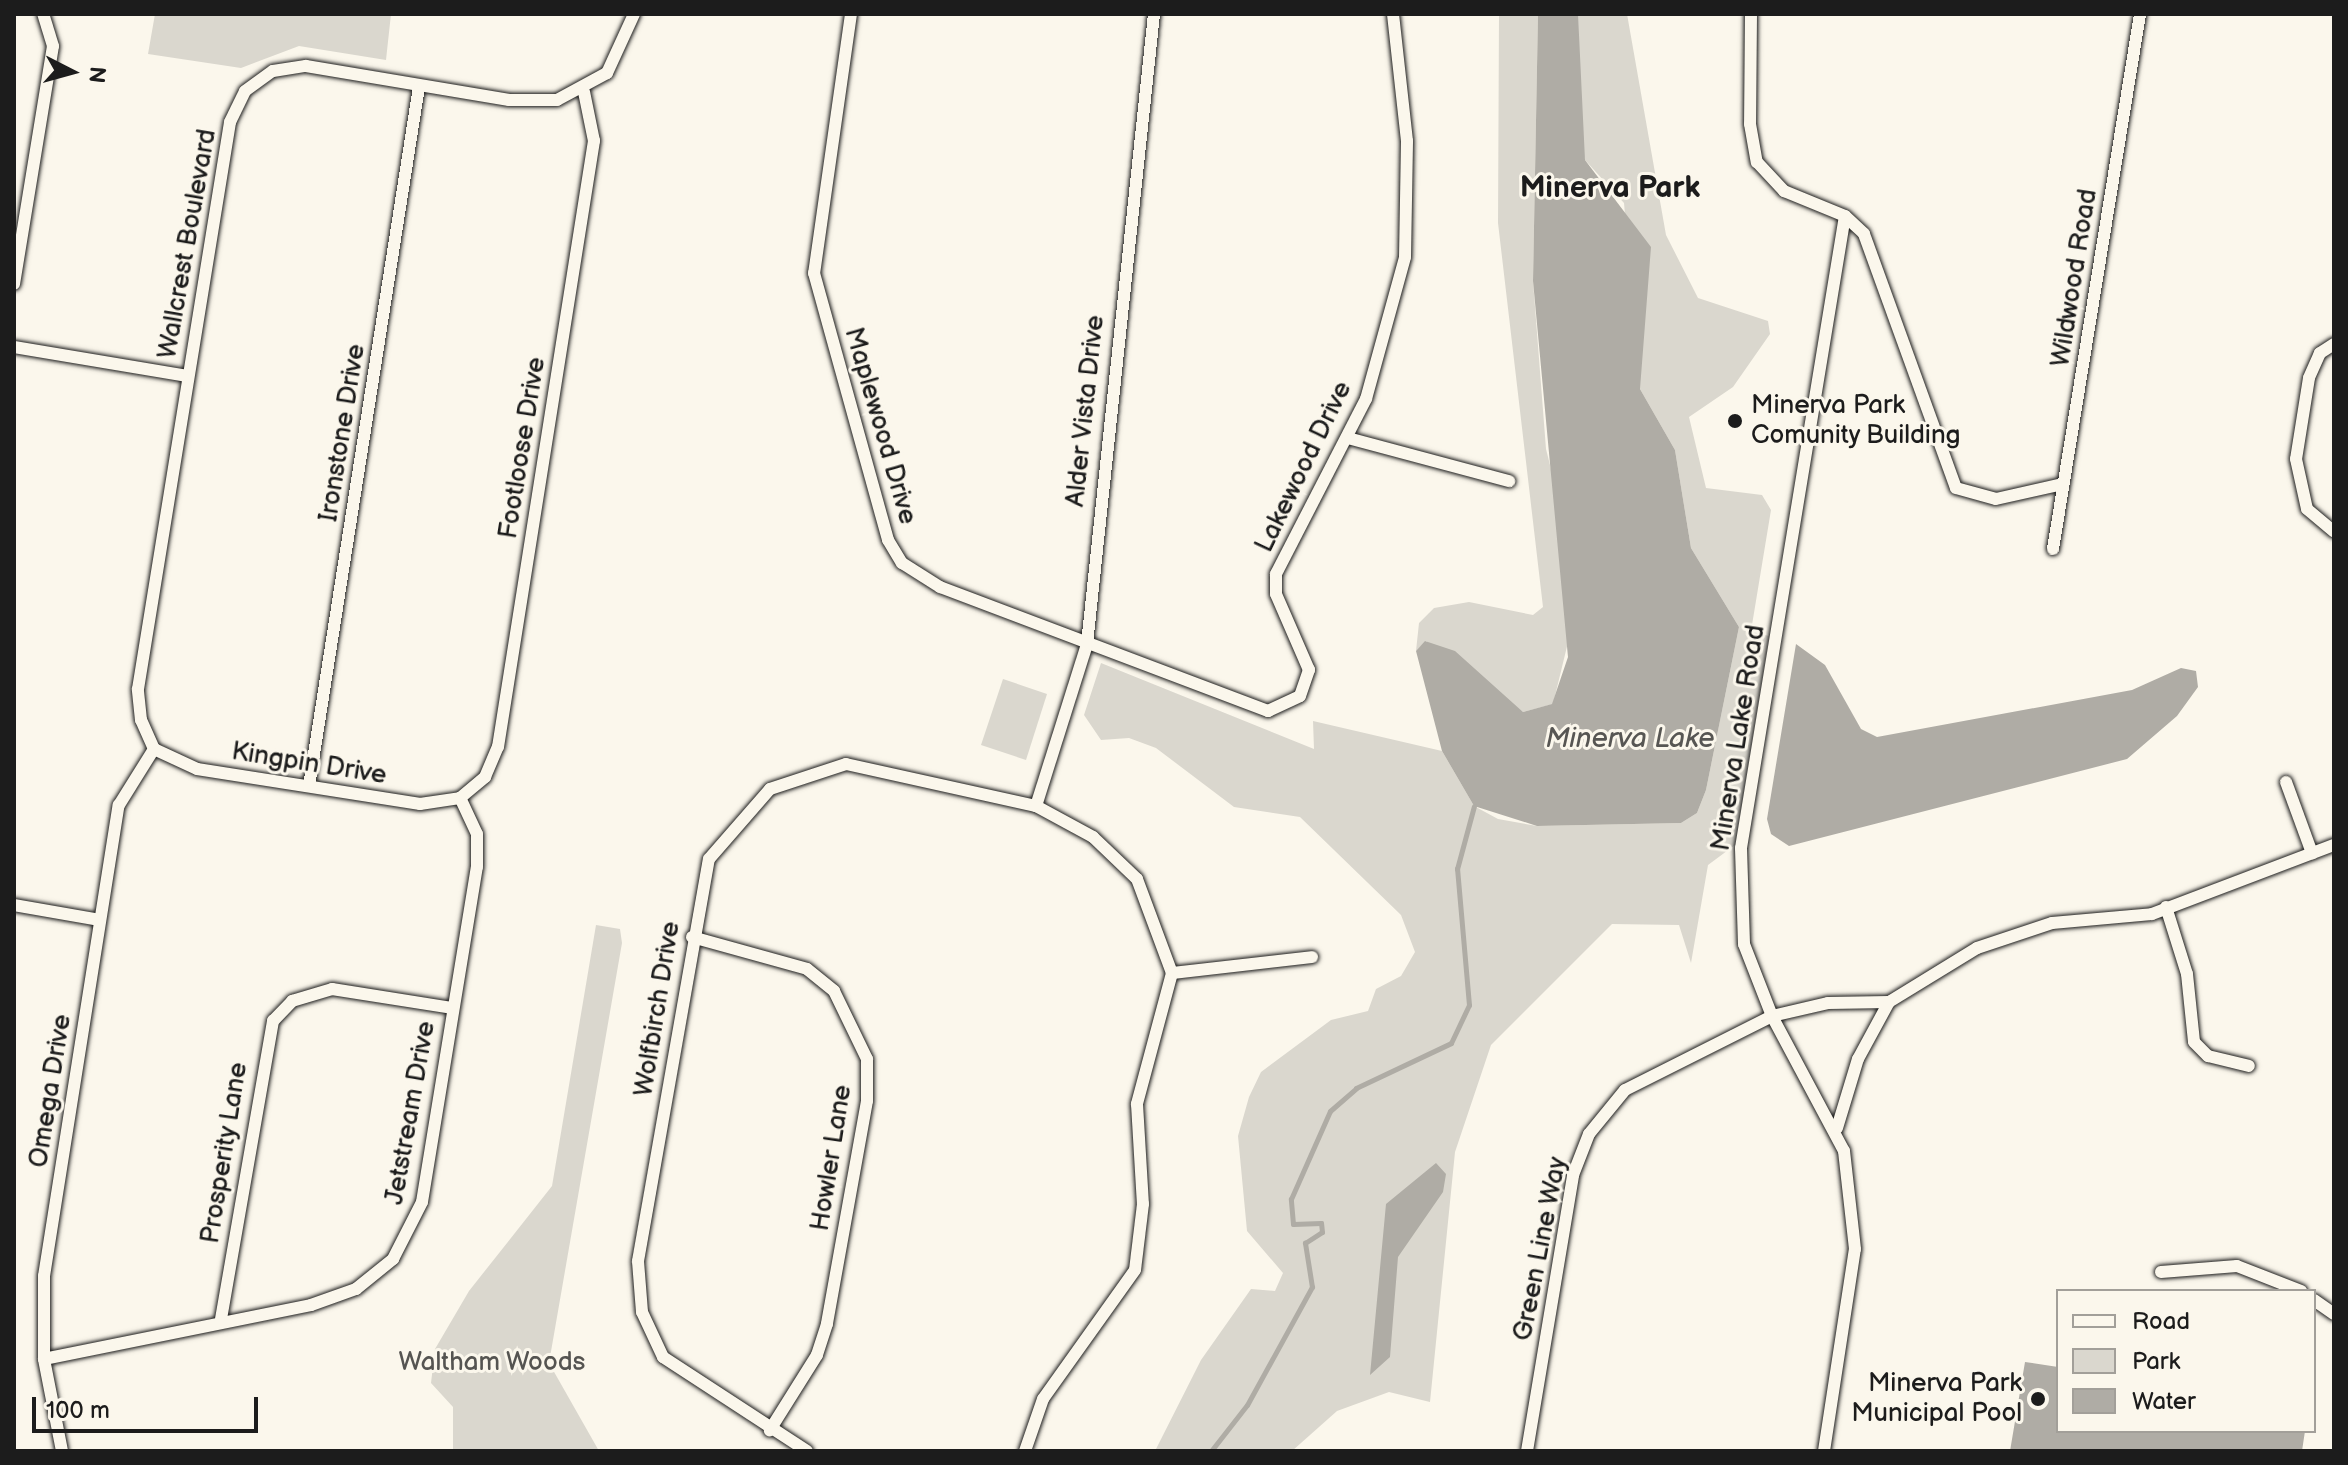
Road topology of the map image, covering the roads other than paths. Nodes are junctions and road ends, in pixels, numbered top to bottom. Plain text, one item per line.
1 (43, 14) edge
2 (634, 14) edge
3 (851, 14) edge
4 (1154, 14) edge
5 (1393, 14) edge
6 (1751, 14) edge
7 (2140, 14) edge
8 (419, 87) junction
9 (584, 92) junction
10 (1845, 216) junction
11 (14, 284) edge
12 (2334, 344) edge
13 (14, 347) edge
14 (188, 376) junction
15 (1348, 438) junction
16 (1509, 481) dead end
17 (2063, 484) junction
18 (2334, 532) edge
19 (2053, 549) dead end
20 (1087, 644) junction
21 (1300, 696) joint
22 (154, 749) junction
23 (2286, 782) dead end
24 (309, 786) junction
25 (460, 798) junction
26 (1036, 806) junction
27 (2334, 845) edge
28 (2312, 853) junction
29 (14, 905) edge
30 (2166, 907) junction
31 (100, 920) junction
32 (692, 937) junction
33 (1312, 957) dead end
34 (1172, 973) junction
35 (1889, 1002) junction
36 (452, 1008) junction
37 (1772, 1016) junction
38 (2249, 1066) dead end
39 (1837, 1128) junction
40 (2161, 1272) dead end
41 (2296, 1289) edge
42 (2316, 1301) edge
43 (2334, 1314) edge
44 (221, 1319) junction
45 (44, 1359) junction
46 (770, 1430) junction
47 (62, 1451) edge
48 (807, 1451) edge
49 (1025, 1451) edge
50 (1527, 1451) edge
51 (1824, 1451) edge

1 - 11 street
2 - 9 street
3 - 20 street, Maplewood Drive
4 - 20 street, Alder Vista Drive
5 - 15 street, Lakewood Drive
6 - 10 street
7 - 17 street, Wildwood Road
8 - 9 street, Wallcrest Boulevard
8 - 14 street, Wallcrest Boulevard
8 - 24 street, Ironstone Drive
9 - 25 street, Footloose Drive
10 - 17 street
10 - 37 street, Minerva Lake Road
12 - 18 street
13 - 14 street
14 - 22 street, Wallcrest Boulevard
15 - 16 street
15 - 21 street, Lakewood Drive
17 - 19 street, Wildwood Road
20 - 21 street, Maplewood Drive
20 - 26 street, Alder Vista Drive
22 - 24 street, Kingpin Drive
22 - 31 street, Omega Drive
23 - 28 street
24 - 25 street, Kingpin Drive
25 - 36 street, Jetstream Drive
26 - 32 street, Wolfbirch Drive
26 - 34 street, Wolfbirch Drive
27 - 28 street
28 - 30 street
29 - 31 street
30 - 35 street
30 - 38 street
31 - 45 street, Omega Drive
32 - 46 street, Wolfbirch Drive
32 - 46 street, Howler Lane
33 - 34 street
34 - 49 street
35 - 37 street, Green Line Way
35 - 39 street
36 - 44 street, Jetstream Drive
36 - 44 street, Prosperity Lane
37 - 39 street, Minerva Lake Road
37 - 50 street, Green Line Way
39 - 51 street, Minerva Lake Road
40 - 41 street
42 - 43 street
44 - 45 street, Jetstream Drive
45 - 47 street, Omega Drive
46 - 48 street, Wolfbirch Drive

